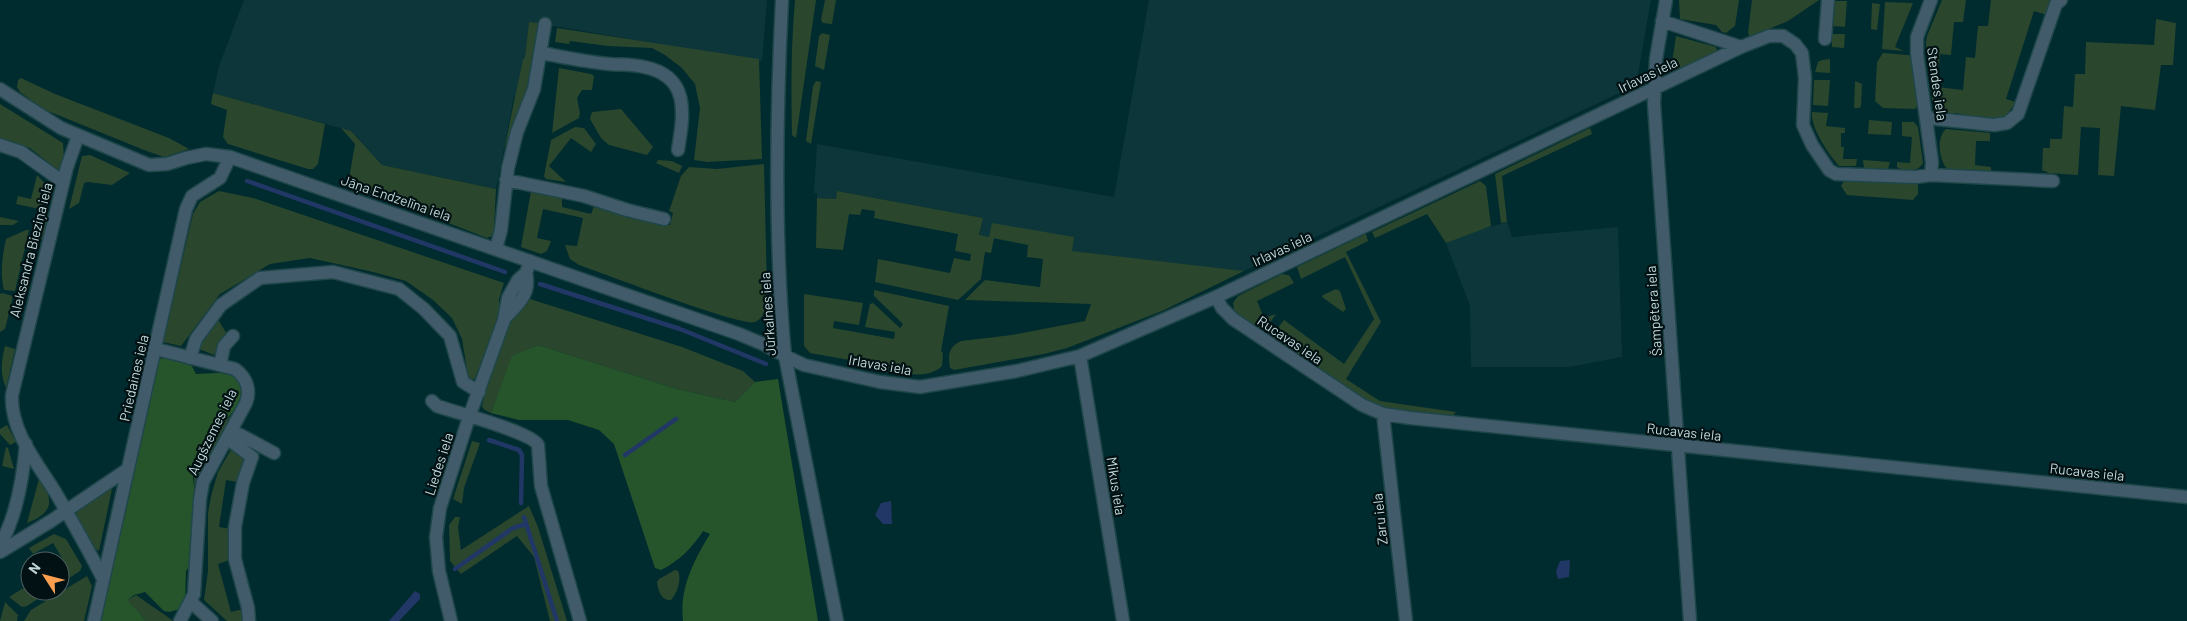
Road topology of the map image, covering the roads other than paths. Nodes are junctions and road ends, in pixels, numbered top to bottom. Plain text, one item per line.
1 (782, 0) edge
2 (1666, 0) edge
3 (1828, 0) edge
4 (1931, 0) edge
5 (2061, 0) edge
6 (1662, 21) junction
7 (545, 24) dead end
8 (1826, 39) dead end
9 (1741, 47) junction
10 (541, 53) junction
11 (0, 89) edge
12 (1653, 89) junction
13 (1927, 118) junction
14 (78, 136) junction
15 (0, 145) edge
16 (678, 150) dead end
17 (230, 157) junction
18 (1931, 175) junction
19 (506, 180) junction
20 (2053, 181) dead end
21 (64, 182) junction
22 (664, 219) dead end
23 (496, 249) junction
24 (528, 267) junction
25 (1216, 297) junction
26 (233, 336) dead end
27 (156, 349) junction
28 (785, 356) junction
29 (1080, 356) junction
30 (190, 358) junction
31 (220, 364) junction
32 (479, 392) junction
33 (432, 401) dead end
34 (1383, 414) junction
35 (469, 417) junction
36 (229, 434) junction
37 (26, 444) junction
38 (1678, 447) junction
39 (274, 453) dead end
40 (128, 469) junction
41 (2187, 497) edge
42 (65, 511) junction
43 (0, 546) edge
44 (0, 552) edge
45 (104, 579) junction
46 (191, 602) junction
47 (185, 619) edge
48 (94, 621) edge
49 (212, 621) edge
50 (249, 621) edge
51 (451, 621) edge
52 (580, 621) edge
53 (837, 621) edge
54 (1123, 621) edge
55 (1406, 621) edge
56 (1690, 621) edge

1 - 28 street, Jūrkalnes iela
2 - 6 street, Šampētera iela
3 - 8 street
4 - 13 street, Stendes iela
5 - 13 street
6 - 9 street
6 - 12 street, Šampētera iela
7 - 10 street
9 - 12 street, Irlavas iela
9 - 18 street, Irlavas iela
10 - 16 street
10 - 19 street
11 - 14 street, Jāņa Endzelīna iela
12 - 25 street, Irlavas iela
12 - 38 street, Šampētera iela
13 - 18 street, Stendes iela
14 - 17 street, Jāņa Endzelīna iela
14 - 21 street, Aleksandra Bieziņa iela
15 - 21 street
17 - 23 street, Jāņa Endzelīna iela
17 - 27 street, Priedaines iela
18 - 20 street
19 - 22 street
19 - 23 street
21 - 37 street, Aleksandra Bieziņa iela
23 - 24 street, Jāņa Endzelīna iela
24 - 28 street, Jāņa Endzelīna iela
24 - 32 street, Liedes iela
25 - 29 street, Irlavas iela
25 - 34 street, Rucavas iela
26 - 31 street
27 - 30 street, Augšzemes iela
27 - 40 street, Priedaines iela
28 - 29 street, Irlavas iela
28 - 53 street, Jūrkalnes iela
29 - 54 street, Mikus iela
30 - 31 street, Augšzemes iela
30 - 32 street
31 - 36 street, Augšzemes iela
32 - 35 street, Liedes iela
33 - 35 street
34 - 38 street, Rucavas iela
34 - 55 street, Zaru iela
35 - 51 street, Liedes iela
35 - 52 street
36 - 39 street
36 - 46 street, Augšzemes iela
36 - 50 street
37 - 42 street
37 - 43 street, Aleksandra Bieziņa iela
38 - 41 street, Rucavas iela
38 - 56 street, Šampētera iela
40 - 42 street
40 - 45 street, Priedaines iela
42 - 44 street
42 - 45 street
45 - 48 street, Priedaines iela
46 - 47 street, Augšzemes iela
46 - 49 street

